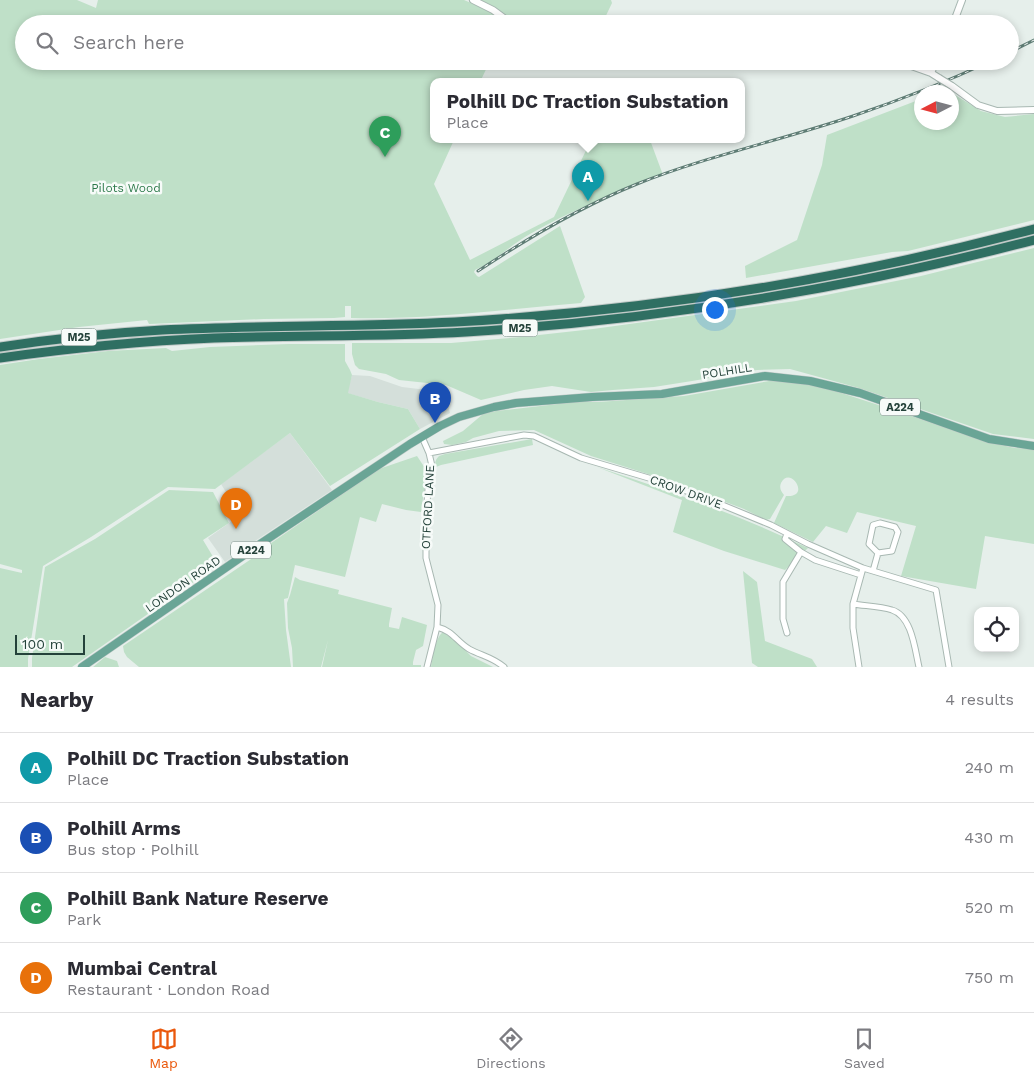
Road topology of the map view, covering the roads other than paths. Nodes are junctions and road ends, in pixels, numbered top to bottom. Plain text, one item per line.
1 (473, 0) edge
2 (962, 0) edge
3 (500, 15) edge
4 (956, 15) edge
5 (922, 70) edge
6 (932, 70) edge
7 (931, 73) junction
8 (1034, 110) edge
9 (1034, 229) edge
10 (1034, 240) edge
11 (0, 348) edge
12 (0, 358) edge
13 (422, 437) junction
14 (1034, 446) edge
15 (429, 453) junction
16 (788, 534) junction
17 (801, 552) junction
18 (878, 553) junction
19 (863, 568) junction
20 (872, 571) junction
21 (861, 575) junction
22 (853, 604) junction
23 (437, 627) junction
24 (787, 633) dead end
25 (82, 667) edge
26 (427, 667) edge
27 (504, 667) edge
28 (859, 667) edge
29 (919, 667) edge
30 (950, 667) edge

1 - 3 street
2 - 4 street
5 - 7 street
6 - 7 street
7 - 8 street, bridge
9 - 11 highway, M25
10 - 12 highway, M25
13 - 14 main road, POLHILL / A224
13 - 15 street, OTFORD LANE
13 - 25 main road, LONDON ROAD / A224
15 - 16 street, CROW DRIVE
15 - 23 street, OTFORD LANE
16 - 17 street
16 - 19 street, CROW DRIVE
17 - 21 street
17 - 24 street
18 - 18 street
18 - 20 street
19 - 20 street, CROW DRIVE
19 - 21 street
20 - 30 street, CROW DRIVE
21 - 22 street
22 - 28 street
22 - 29 street
23 - 26 street, OTFORD LANE
23 - 27 street

